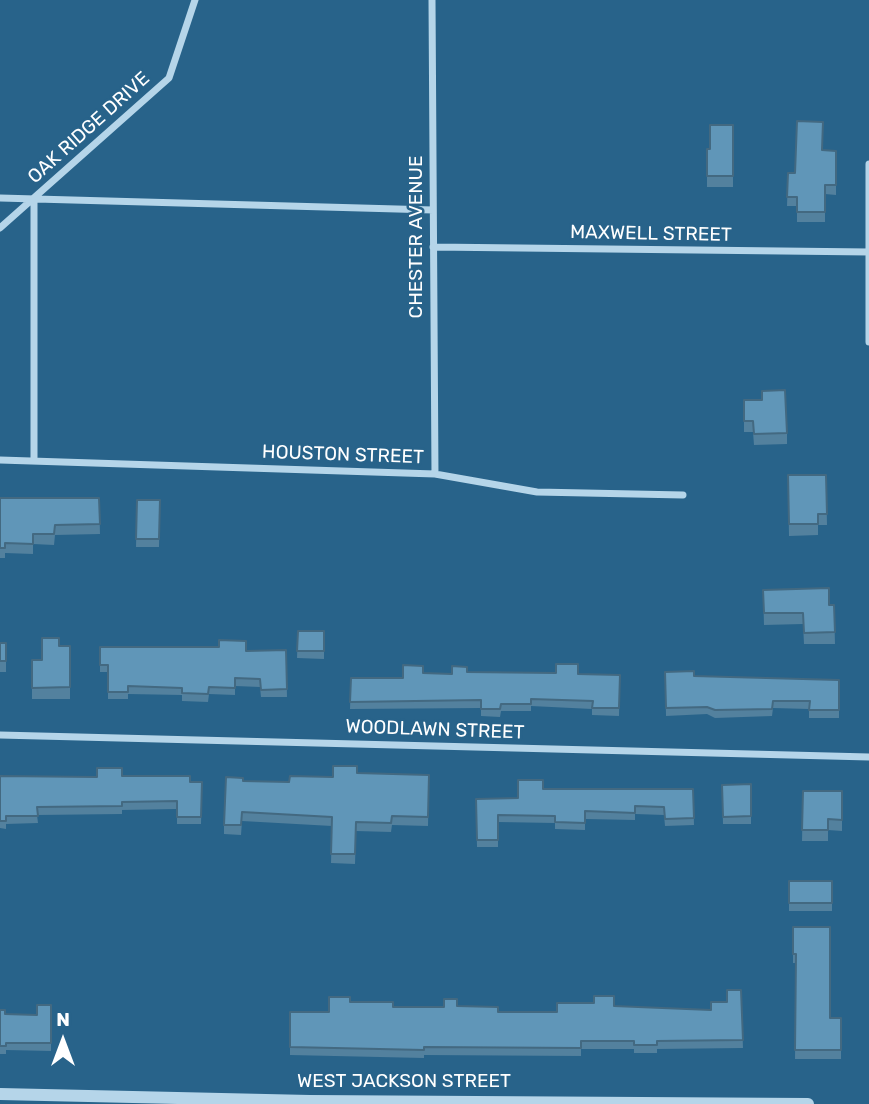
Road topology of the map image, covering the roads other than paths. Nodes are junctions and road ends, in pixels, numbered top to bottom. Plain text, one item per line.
1 (195, 0) edge
2 (432, 0) edge
3 (869, 164) edge
4 (0, 198) edge
5 (34, 198) junction
6 (433, 210) junction
7 (0, 228) edge
8 (433, 247) junction
9 (868, 252) edge
10 (869, 342) edge
11 (0, 460) edge
12 (34, 461) junction
13 (435, 474) junction
14 (683, 495) dead end
15 (0, 735) edge
16 (869, 757) edge
17 (0, 1094) edge
18 (310, 1102) edge
19 (808, 1104) edge

1 - 5 street, OAK RIDGE DRIVE
2 - 6 street, CHESTER AVENUE
3 - 9 street
4 - 5 street
5 - 6 street
5 - 7 street, OAK RIDGE DRIVE
5 - 12 street
6 - 8 street, CHESTER AVENUE
8 - 9 street, MAXWELL STREET
8 - 13 street, CHESTER AVENUE
9 - 10 street
11 - 12 street, HOUSTON STREET
12 - 13 street, HOUSTON STREET
13 - 14 street, HOUSTON STREET
15 - 16 street, WOODLAWN STREET
17 - 18 street, WEST JACKSON STREET
18 - 19 street, WEST JACKSON STREET

